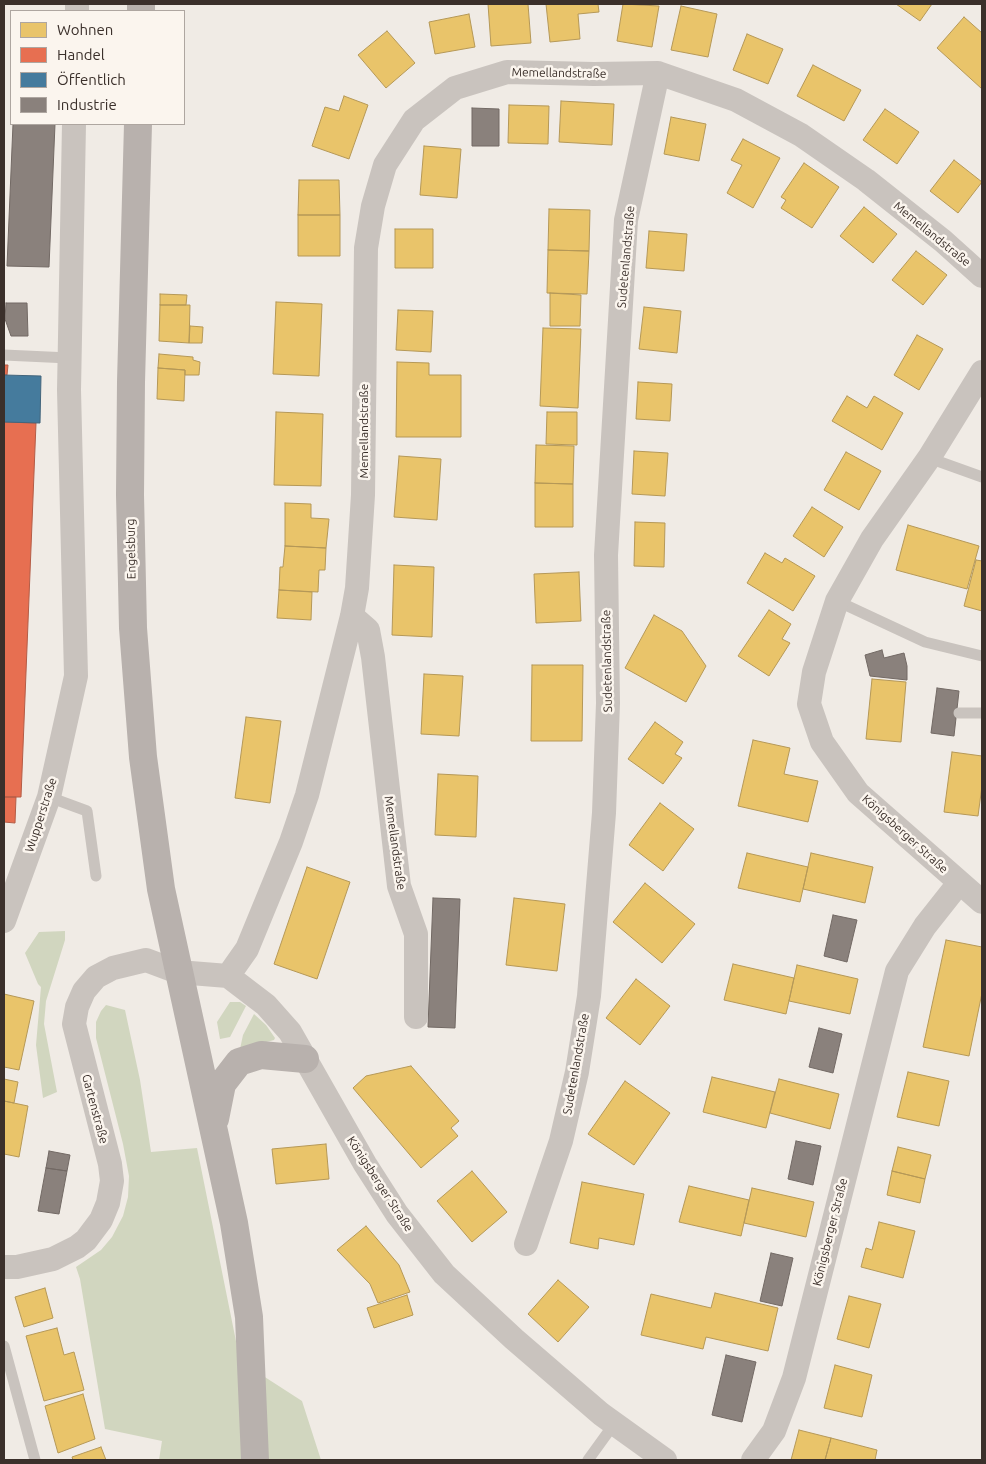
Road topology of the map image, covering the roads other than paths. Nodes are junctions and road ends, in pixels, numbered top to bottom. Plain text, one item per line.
1 (658, 72) junction
2 (74, 125) edge
3 (138, 125) edge
4 (982, 276) edge
5 (4, 355) edge
6 (69, 358) junction
7 (982, 372) edge
8 (929, 458) junction
9 (982, 477) edge
10 (837, 601) junction
11 (352, 616) junction
12 (982, 656) edge
13 (982, 713) edge
14 (959, 714) dead end
15 (50, 797) junction
16 (96, 876) dead end
17 (959, 883) junction
18 (982, 902) edge
19 (4, 921) edge
20 (178, 972) junction
21 (228, 976) junction
22 (416, 1017) dead end
23 (306, 1059) junction
24 (213, 1128) junction
25 (526, 1244) dead end
26 (4, 1267) edge
27 (4, 1346) edge
28 (614, 1424) junction
29 (35, 1460) edge
30 (256, 1460) edge
31 (588, 1460) edge
32 (665, 1460) edge
33 (754, 1460) edge

1 - 4 street, Memellandstraße
1 - 11 street, Memellandstraße
1 - 25 street, Sudetenlandstraße
2 - 6 street, Wupperstraße
3 - 20 main road, Engelsburg
5 - 6 lane
6 - 15 street, Wupperstraße
7 - 8 street, Königsberger Straße
8 - 9 lane
8 - 10 street, Königsberger Straße
10 - 12 lane
10 - 17 street, Königsberger Straße
11 - 21 street, Memellandstraße
11 - 22 street, Memellandstraße
13 - 14 lane
15 - 16 lane
15 - 19 street, Wupperstraße
17 - 18 street
17 - 33 street, Königsberger Straße
20 - 21 street
20 - 24 main road, Engelsburg
20 - 26 street, Gartenstraße
21 - 23 street, Königsberger Straße
23 - 24 main road
23 - 28 street, Königsberger Straße
24 - 30 main road, Engelsburg
27 - 29 lane
28 - 31 lane
28 - 32 street, Königsberger Straße

